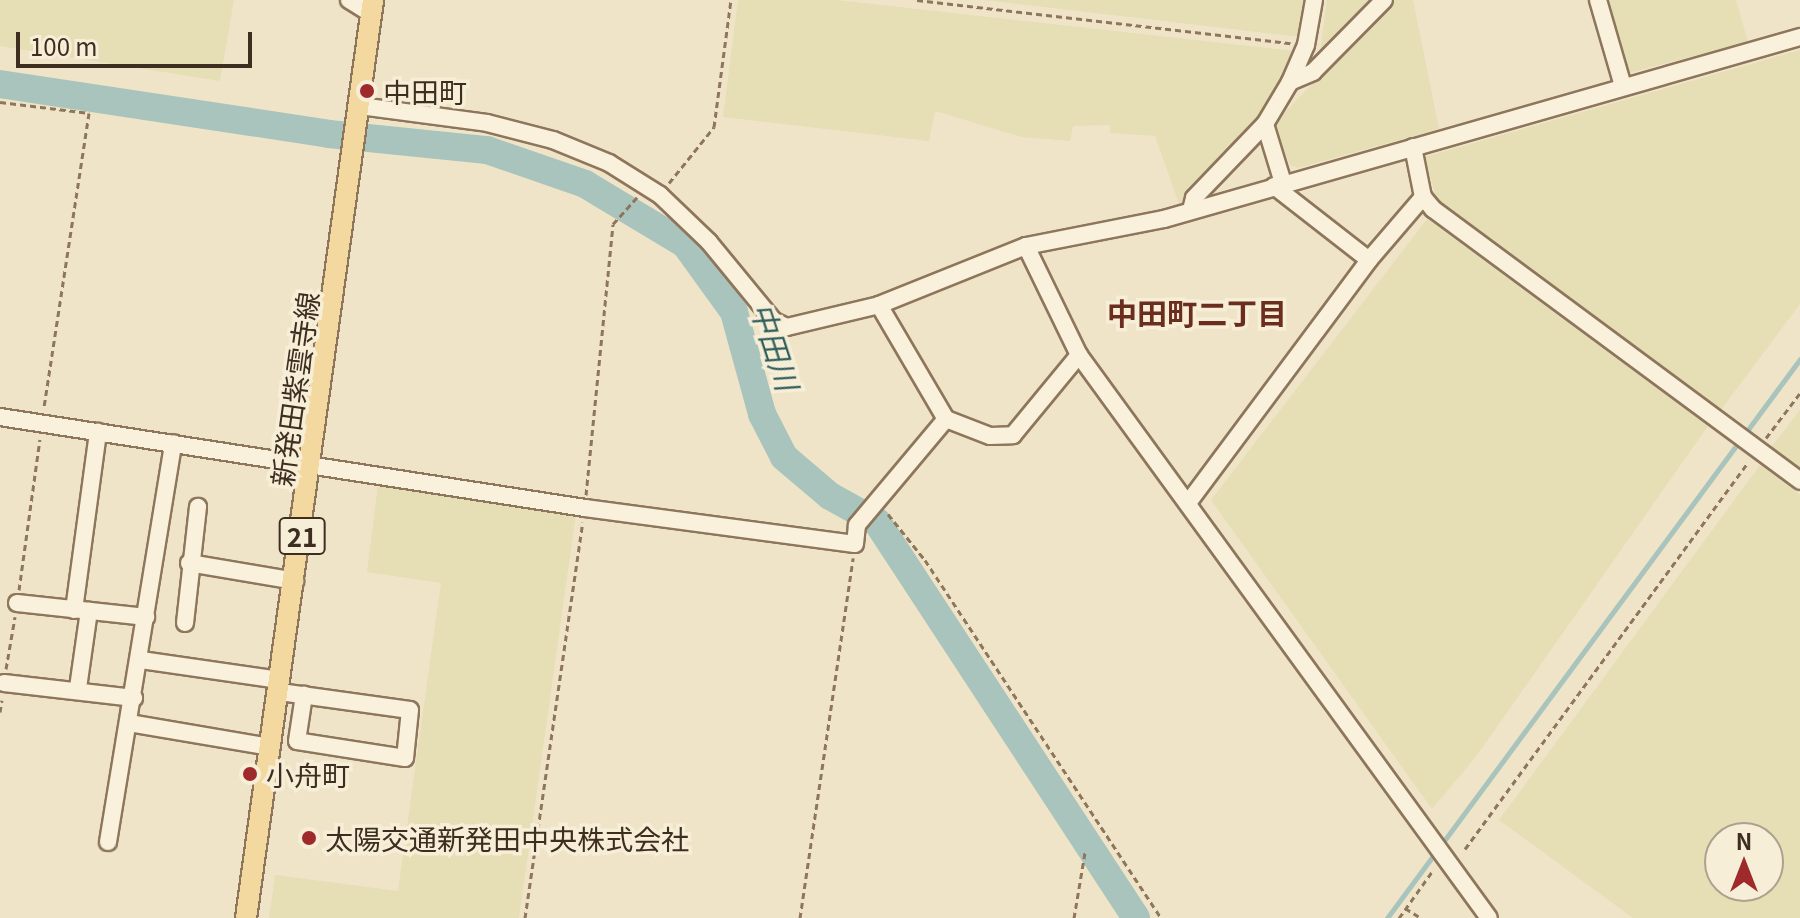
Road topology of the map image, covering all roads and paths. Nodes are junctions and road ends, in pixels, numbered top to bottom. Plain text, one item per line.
1 (349, 0) edge
2 (731, 0) edge
3 (917, 0) edge
4 (1314, 0) edge
5 (1384, 0) edge
6 (1598, 0) edge
7 (372, 7) edge
8 (1800, 37) edge
9 (1306, 45) junction
10 (1290, 82) junction
11 (1623, 86) junction
12 (0, 102) edge
13 (359, 111) junction
14 (1265, 124) junction
15 (1413, 147) junction
16 (1278, 185) junction
17 (639, 195) dead end
18 (660, 195) junction
19 (1423, 197) junction
20 (1191, 210) junction
21 (1026, 246) junction
22 (1369, 260) junction
23 (879, 305) junction
24 (1079, 355) junction
25 (1800, 393) edge
26 (0, 417) edge
27 (946, 419) junction
28 (42, 423) junction
29 (98, 432) junction
30 (173, 443) junction
31 (1754, 446) junction
32 (312, 465) junction
33 (1800, 481) edge
34 (1188, 503) junction
35 (198, 507) dead end
36 (872, 507) junction
37 (585, 508) junction
38 (855, 544) junction
39 (189, 563) junction
40 (295, 581) junction
41 (17, 603) junction
42 (82, 610) junction
43 (146, 617) junction
44 (185, 623) dead end
45 (141, 660) junction
46 (4, 683) junction
47 (280, 686) junction
48 (78, 688) junction
49 (304, 695) junction
50 (134, 698) junction
51 (0, 712) edge
52 (129, 723) junction
53 (271, 747) junction
54 (108, 842) dead end
55 (1465, 849) dead end
56 (1085, 852) dead end
57 (1447, 859) junction
58 (1405, 908) junction
59 (246, 918) edge
60 (525, 918) edge
61 (800, 918) edge
62 (1074, 918) edge
63 (1161, 918) edge
64 (1399, 918) edge
65 (1421, 918) edge
66 (1489, 918) edge

1 - 7 street
2 - 18 path
3 - 9 path
4 - 9 street
5 - 10 street
6 - 11 street
7 - 13 main road, 21
8 - 11 street
9 - 10 street
10 - 14 street
11 - 15 street
12 - 28 path
13 - 18 street
13 - 32 main road, 新発田紫雲寺線 / 21
14 - 16 street
14 - 20 street
15 - 16 street
15 - 19 street
16 - 20 street
16 - 22 street
17 - 37 path
18 - 23 street
19 - 22 street
19 - 31 street
20 - 21 street
21 - 23 street
21 - 24 street
22 - 34 street
23 - 27 street
24 - 27 street
24 - 34 street
25 - 31 path
26 - 28 street
27 - 36 street
28 - 29 street
28 - 41 path
29 - 30 street
29 - 42 street
30 - 32 street
30 - 43 street
31 - 33 street
31 - 55 path
32 - 37 street
32 - 40 main road, 新発田紫雲寺線 / 21
34 - 57 street
35 - 39 street
36 - 38 street
36 - 63 path
37 - 38 street
37 - 60 path
38 - 61 path
39 - 40 street
39 - 44 street
40 - 47 main road, 新発田紫雲寺線 / 21
41 - 42 street
41 - 46 path
42 - 43 street
42 - 48 street
43 - 45 street
45 - 47 street
45 - 50 street
46 - 48 street
46 - 51 path
47 - 49 street
47 - 53 main road, 新発田紫雲寺線 / 21
48 - 50 street
49 - 49 street
50 - 52 street
52 - 53 street
52 - 54 street
53 - 59 main road, 新発田紫雲寺線 / 21
56 - 62 path
57 - 58 path
57 - 66 street
58 - 64 path
58 - 65 path

